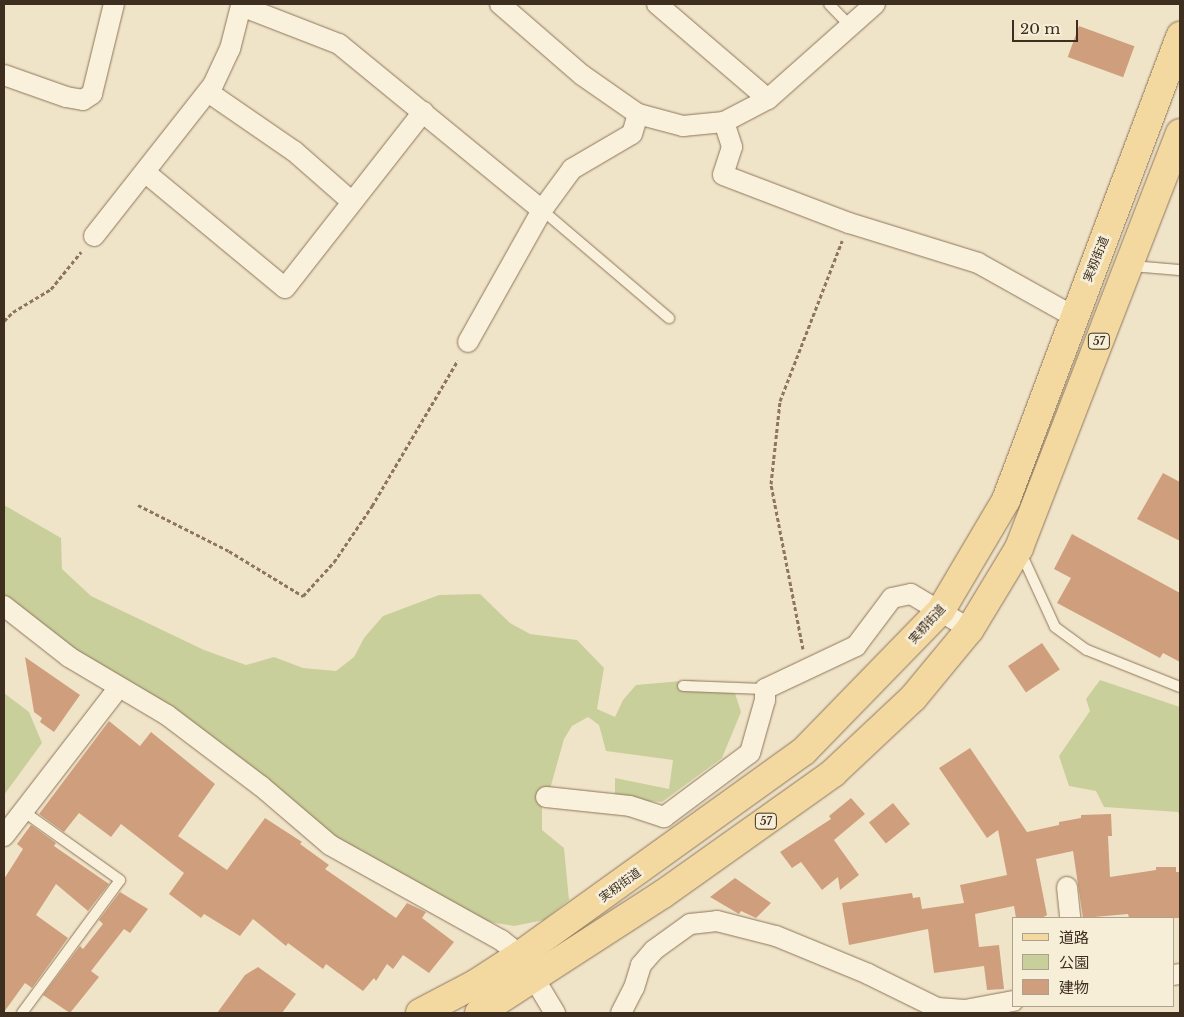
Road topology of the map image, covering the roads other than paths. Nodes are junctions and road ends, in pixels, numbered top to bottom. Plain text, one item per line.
1 (114, 4) edge
2 (500, 4) edge
3 (657, 4) edge
4 (829, 4) edge
5 (875, 4) edge
6 (239, 5) edge
7 (850, 26) junction
8 (1180, 36) edge
9 (4, 75) edge
10 (208, 92) junction
11 (768, 99) junction
12 (423, 112) junction
13 (638, 114) junction
14 (724, 122) junction
15 (1180, 133) edge
16 (146, 173) junction
17 (352, 202) junction
18 (542, 210) junction
19 (94, 236) road end
20 (1128, 266) junction
21 (1180, 270) edge
22 (1073, 316) junction
23 (670, 318) dead end
24 (468, 342) road end
25 (1019, 548) junction
26 (4, 606) edge
27 (942, 610) junction
28 (970, 629) junction
29 (683, 686) dead end
30 (1180, 687) edge
31 (119, 688) junction
32 (765, 689) junction
33 (546, 797) dead end
34 (23, 811) junction
35 (4, 836) edge
36 (1067, 887) dead end
37 (1070, 917) edge
38 (520, 955) junction
39 (534, 979) junction
40 (1012, 1001) edge
41 (954, 1012) edge
42 (22, 1013) edge
43 (420, 1013) edge
44 (479, 1013) edge
45 (555, 1013) edge
46 (621, 1013) edge

1 - 9 street
2 - 13 street
3 - 11 street
4 - 7 lane
5 - 7 street
6 - 10 street
6 - 12 street
7 - 11 street
8 - 22 main road, 実籾街道
10 - 16 street
10 - 17 street
11 - 14 street
12 - 17 street
12 - 18 street
13 - 14 street
13 - 18 street
14 - 22 street
15 - 20 main road, 57
16 - 17 street
16 - 19 street
18 - 23 lane
18 - 24 street
20 - 21 lane
20 - 25 main road, 57
22 - 27 main road, 実籾街道
25 - 28 main road, 57
25 - 30 lane
26 - 31 street
27 - 28 street
27 - 32 street
27 - 38 main road, 実籾街道
28 - 39 main road, 57
29 - 32 lane
31 - 34 street
31 - 38 street
32 - 33 street
34 - 35 street
34 - 42 lane
36 - 37 street
38 - 39 street
38 - 43 main road, 実籾街道
39 - 44 main road, 57
39 - 45 street
40 - 41 street
41 - 46 street

